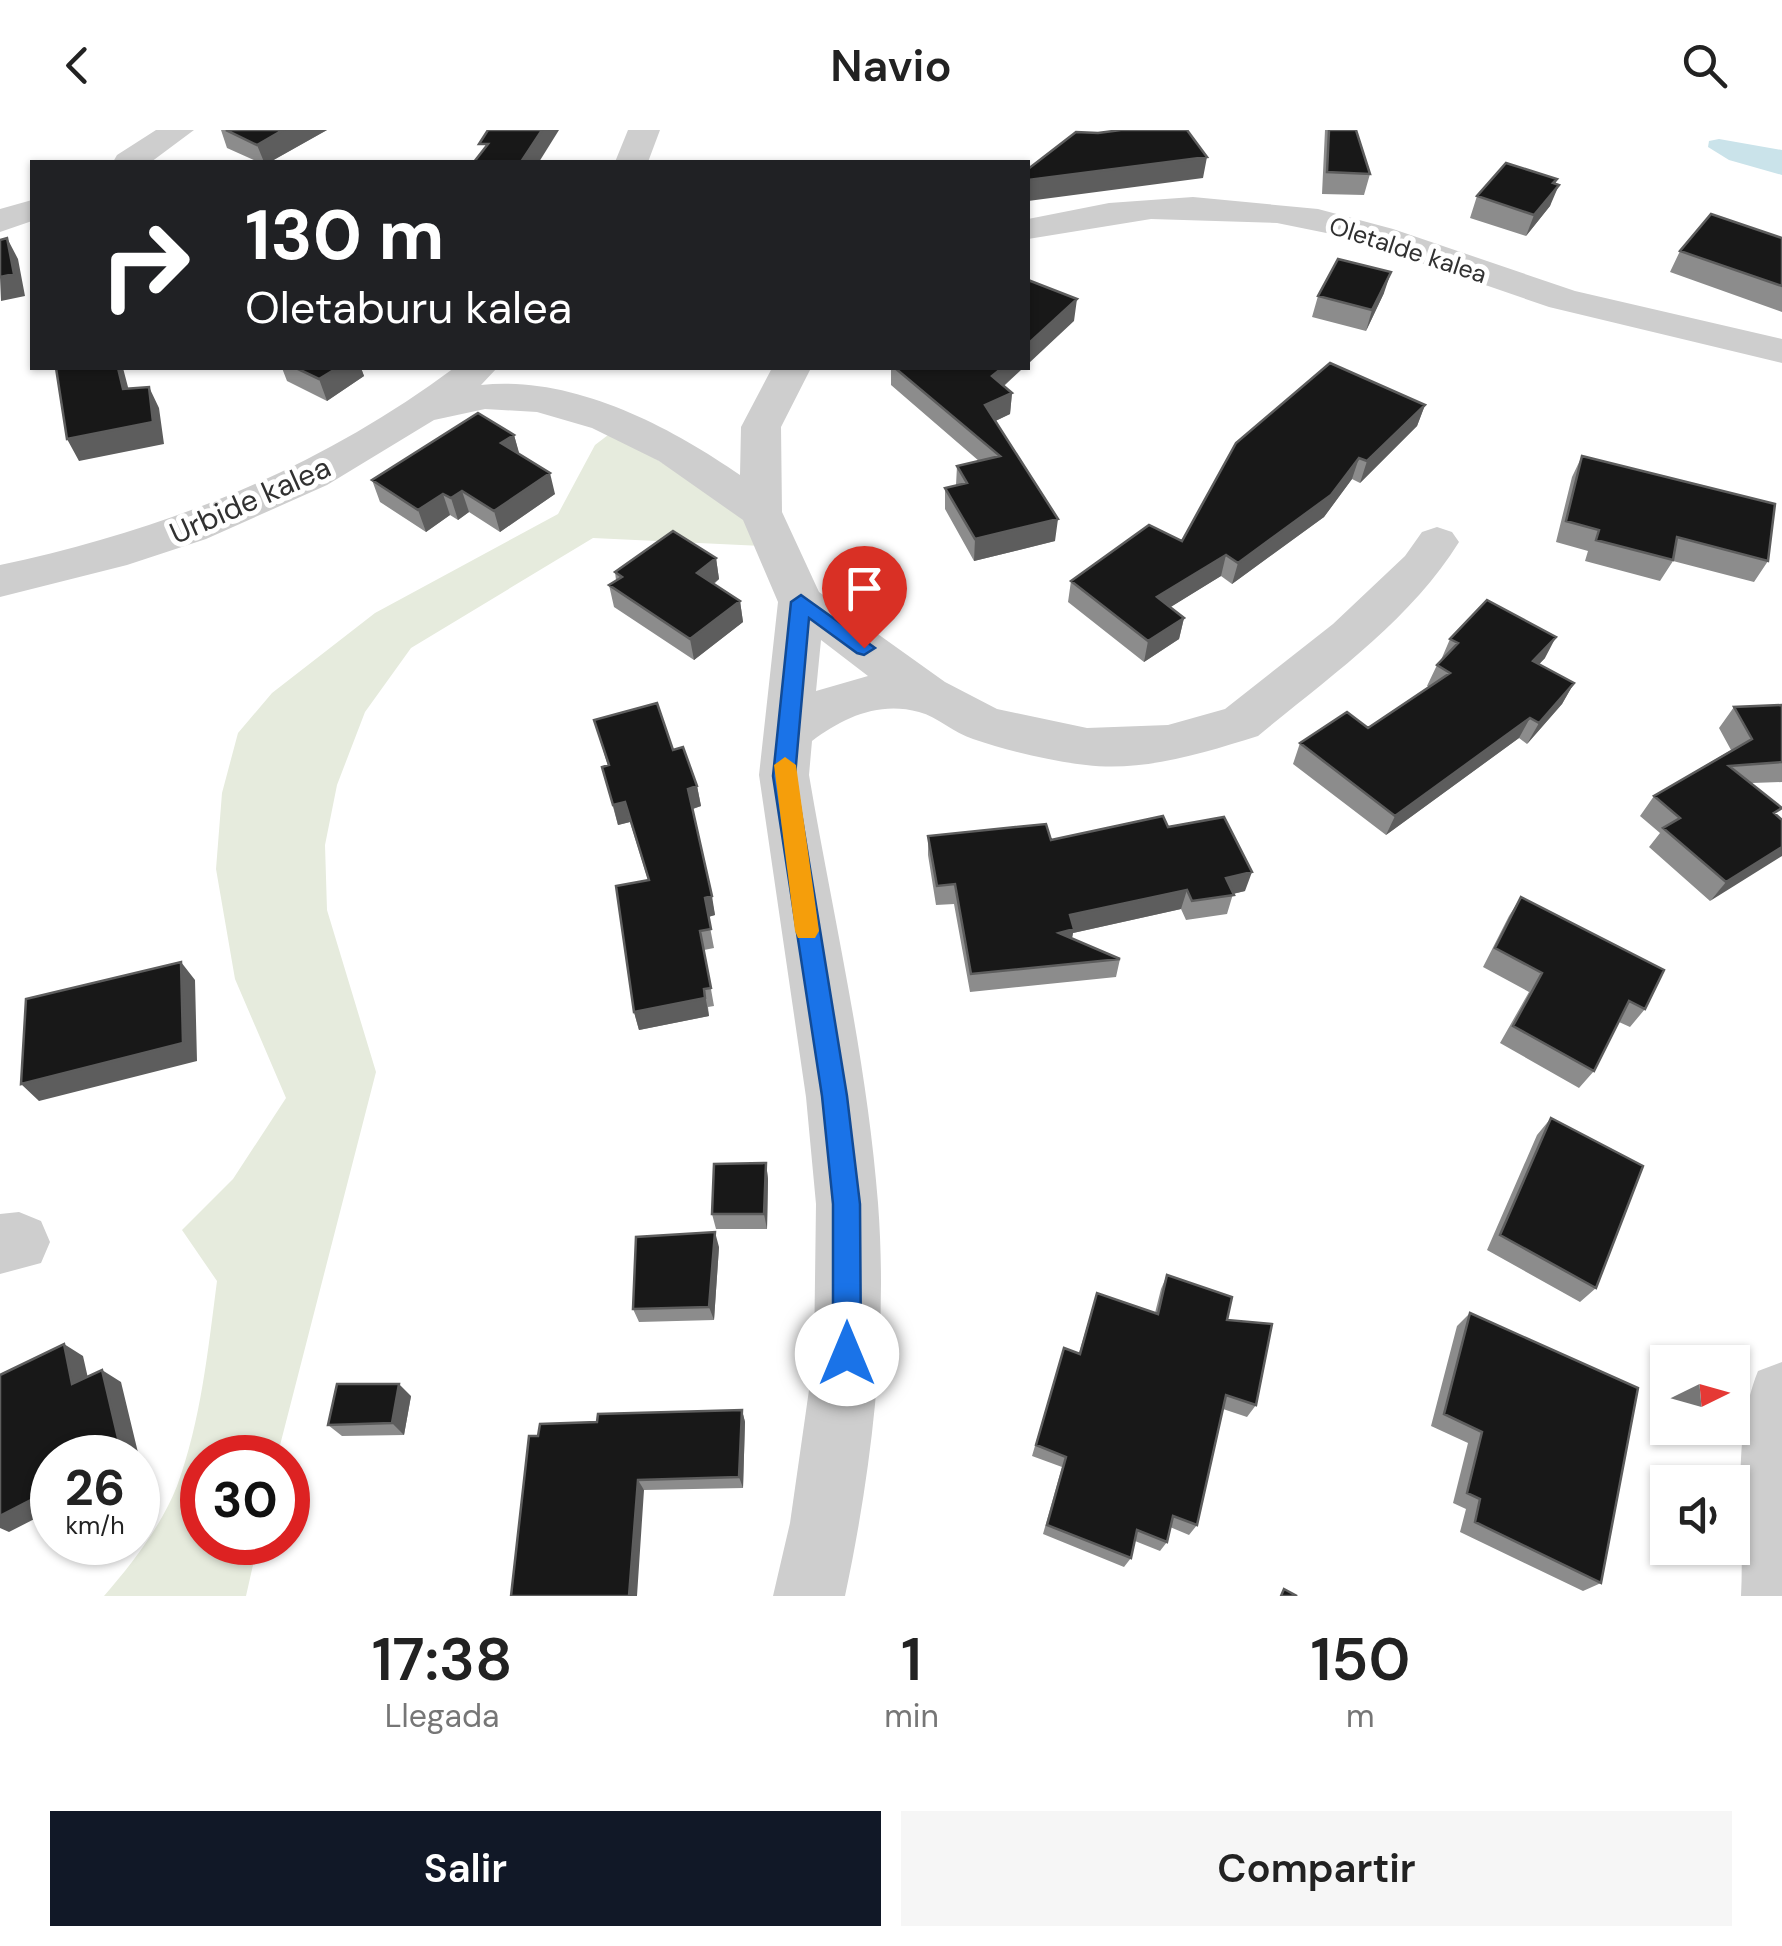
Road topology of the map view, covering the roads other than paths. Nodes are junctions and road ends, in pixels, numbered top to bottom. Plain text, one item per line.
1 (178, 130) edge
2 (644, 130) edge
3 (132, 160) edge
4 (633, 160) edge
5 (30, 211) edge
6 (0, 221) edge
7 (1030, 228) edge
8 (1782, 352) edge
9 (791, 370) edge
10 (502, 375) edge
11 (766, 410) junction
12 (651, 437) junction
13 (762, 512) junction
14 (1438, 542) dead end
15 (0, 581) edge
16 (801, 602) junction
17 (928, 694) junction
18 (788, 733) junction
19 (1782, 1395) edge
20 (809, 1596) edge
21 (1777, 1596) edge

1 - 3 street
2 - 4 street
5 - 6 street
7 - 8 street, Oletalde kalea
9 - 11 street
10 - 12 street
10 - 15 street, Urbide kalea
11 - 12 street
11 - 13 street
12 - 13 street
13 - 16 street
14 - 17 street
16 - 17 street
16 - 18 street
17 - 18 street
18 - 20 street
19 - 21 street

